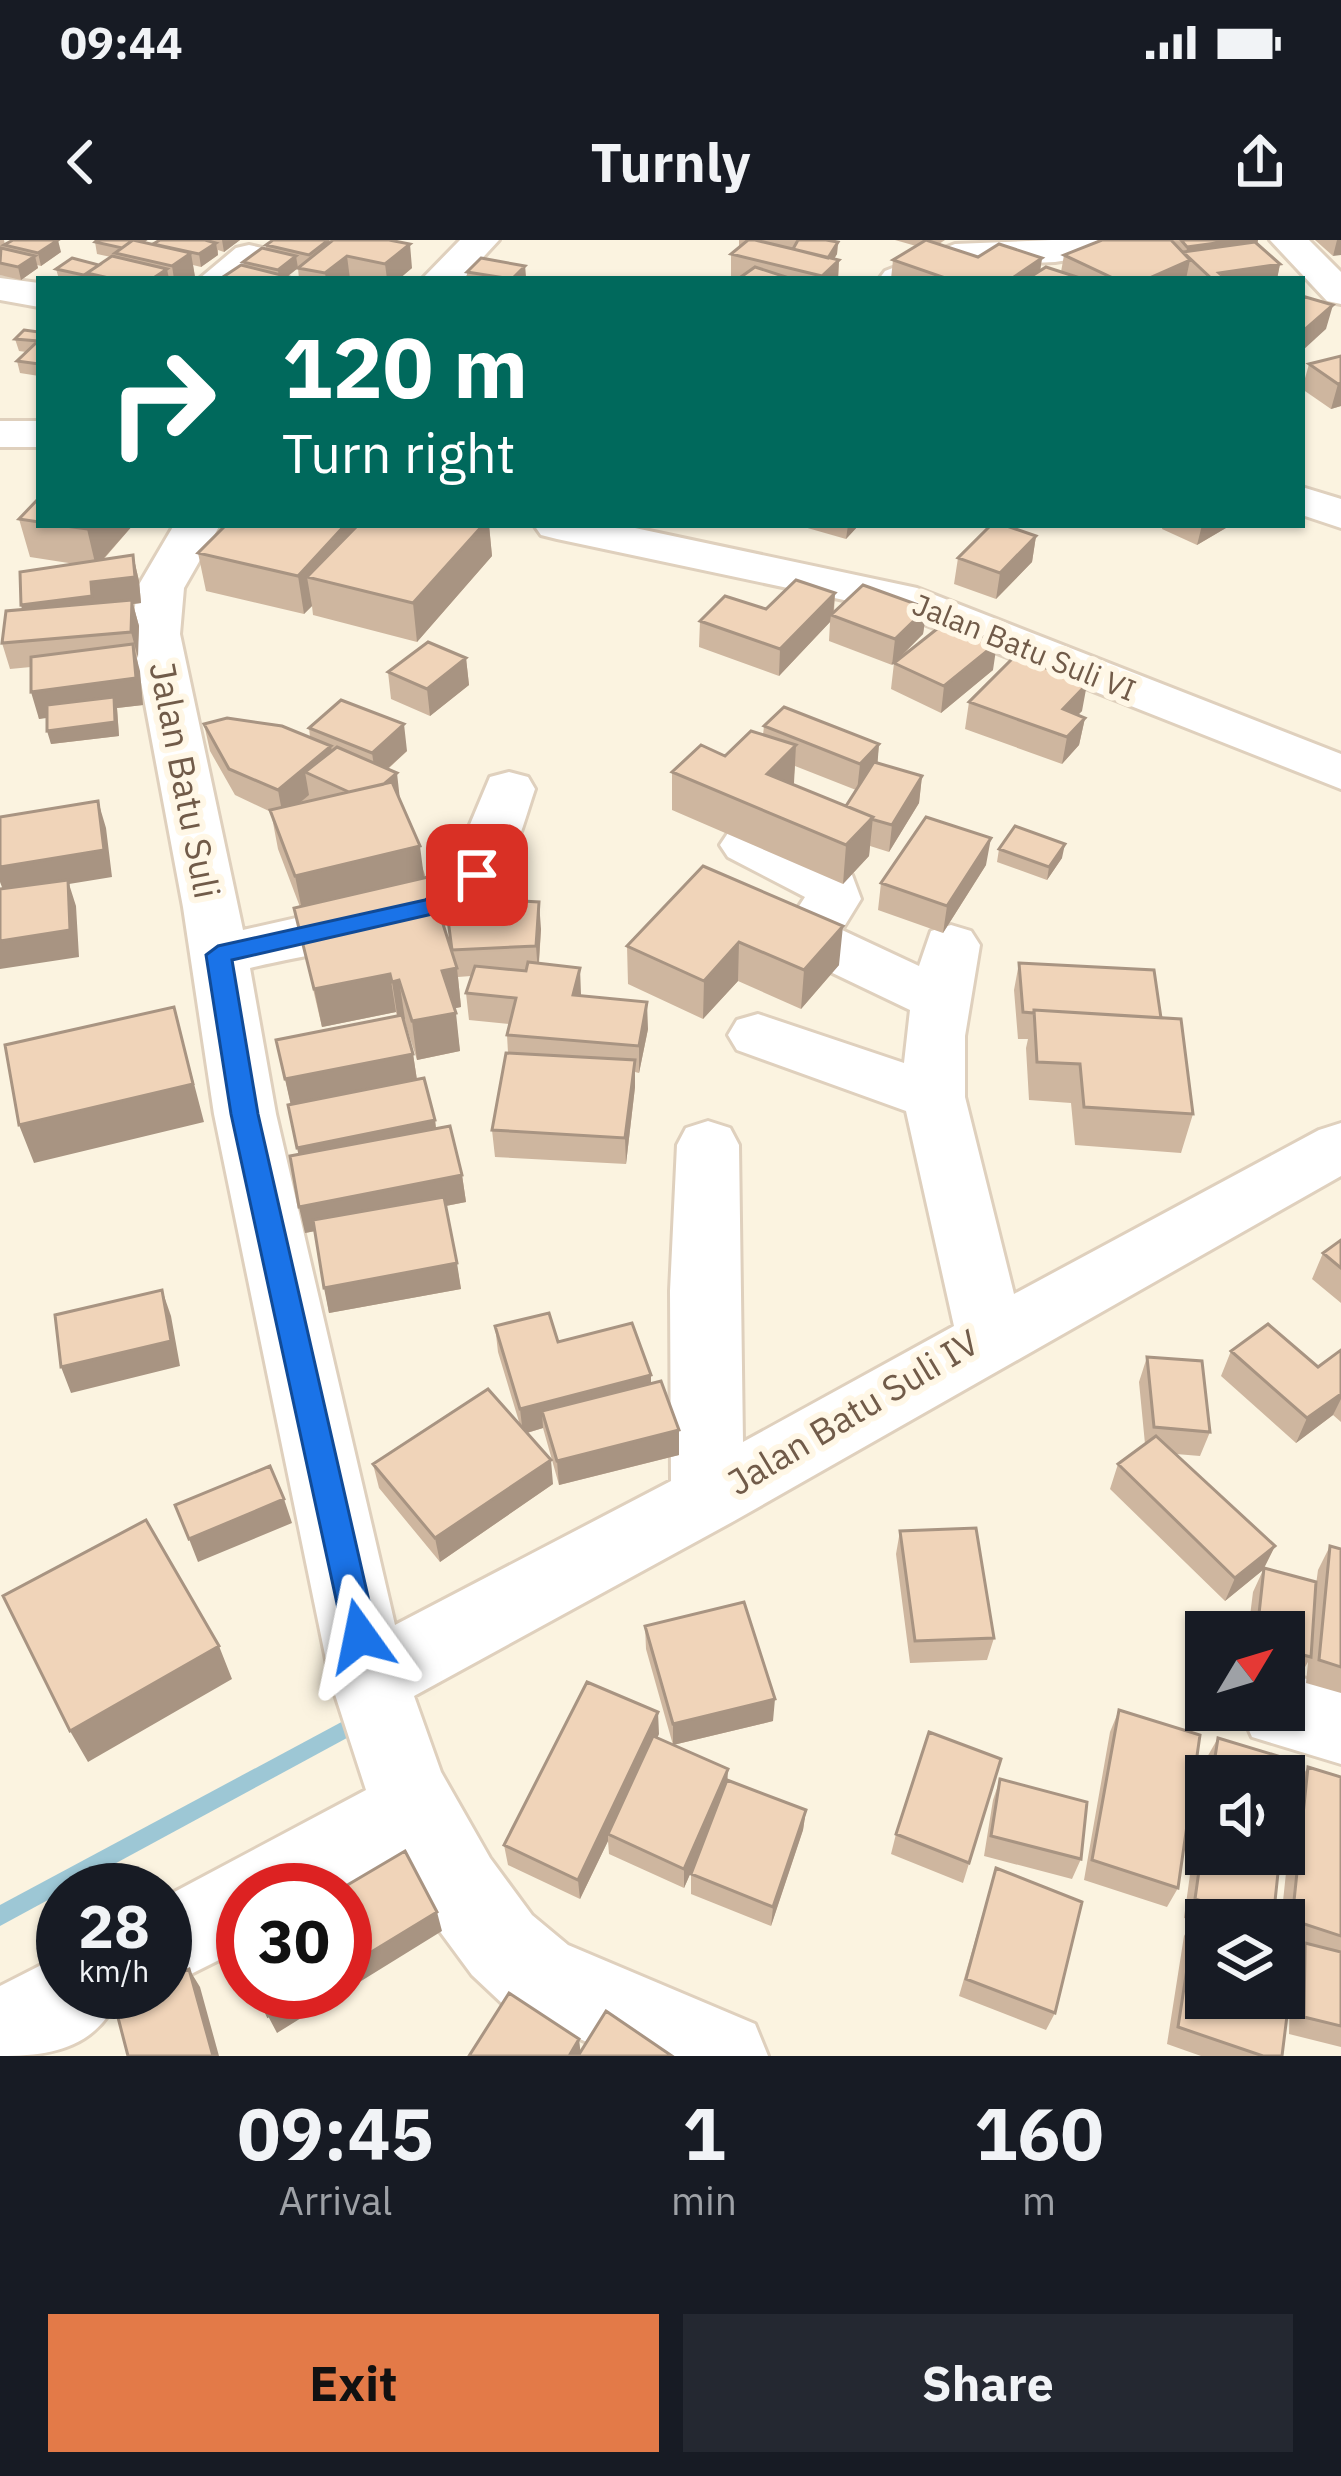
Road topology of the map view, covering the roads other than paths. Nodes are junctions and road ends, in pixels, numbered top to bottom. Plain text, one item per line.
1 (481, 240) edge
2 (992, 240) edge
3 (1130, 240) edge
4 (1288, 240) edge
5 (1033, 254) junction
6 (249, 256) edge
7 (222, 276) edge
8 (444, 276) edge
9 (906, 276) edge
10 (0, 289) edge
11 (1341, 292) edge
12 (36, 295) edge
13 (1305, 502) edge
14 (1338, 526) edge
15 (195, 528) edge
16 (571, 528) edge
17 (1341, 773) edge
18 (509, 789) dead end
19 (747, 845) dead end
20 (218, 955) junction
21 (758, 1035) dead end
22 (934, 1096) junction
23 (708, 1145) dead end
24 (1341, 1147) edge
25 (991, 1339) junction
26 (708, 1498) junction
27 (372, 1686) junction
28 (1305, 1717) edge
29 (1341, 1726) edge
30 (411, 1800) junction
31 (309, 1863) edge
32 (36, 2014) edge
33 (0, 2034) edge
34 (723, 2056) edge

1 - 8 street
2 - 5 street
3 - 5 street
4 - 11 street
5 - 9 street
6 - 7 street
10 - 12 street
13 - 14 street
15 - 20 street, Jalan Batu Suli
16 - 17 street, Jalan Batu Suli VI
18 - 20 street
19 - 22 street, Jalan Batu Suli IV
20 - 27 street, Jalan Batu Suli
21 - 22 street
22 - 25 street, Jalan Batu Suli IV
23 - 26 street
24 - 25 street
25 - 26 street, Jalan Batu Suli IV
26 - 27 street, Jalan Batu Suli IV
27 - 30 street, Jalan Batu Suli
28 - 29 street
30 - 31 street
30 - 34 street
32 - 33 street

